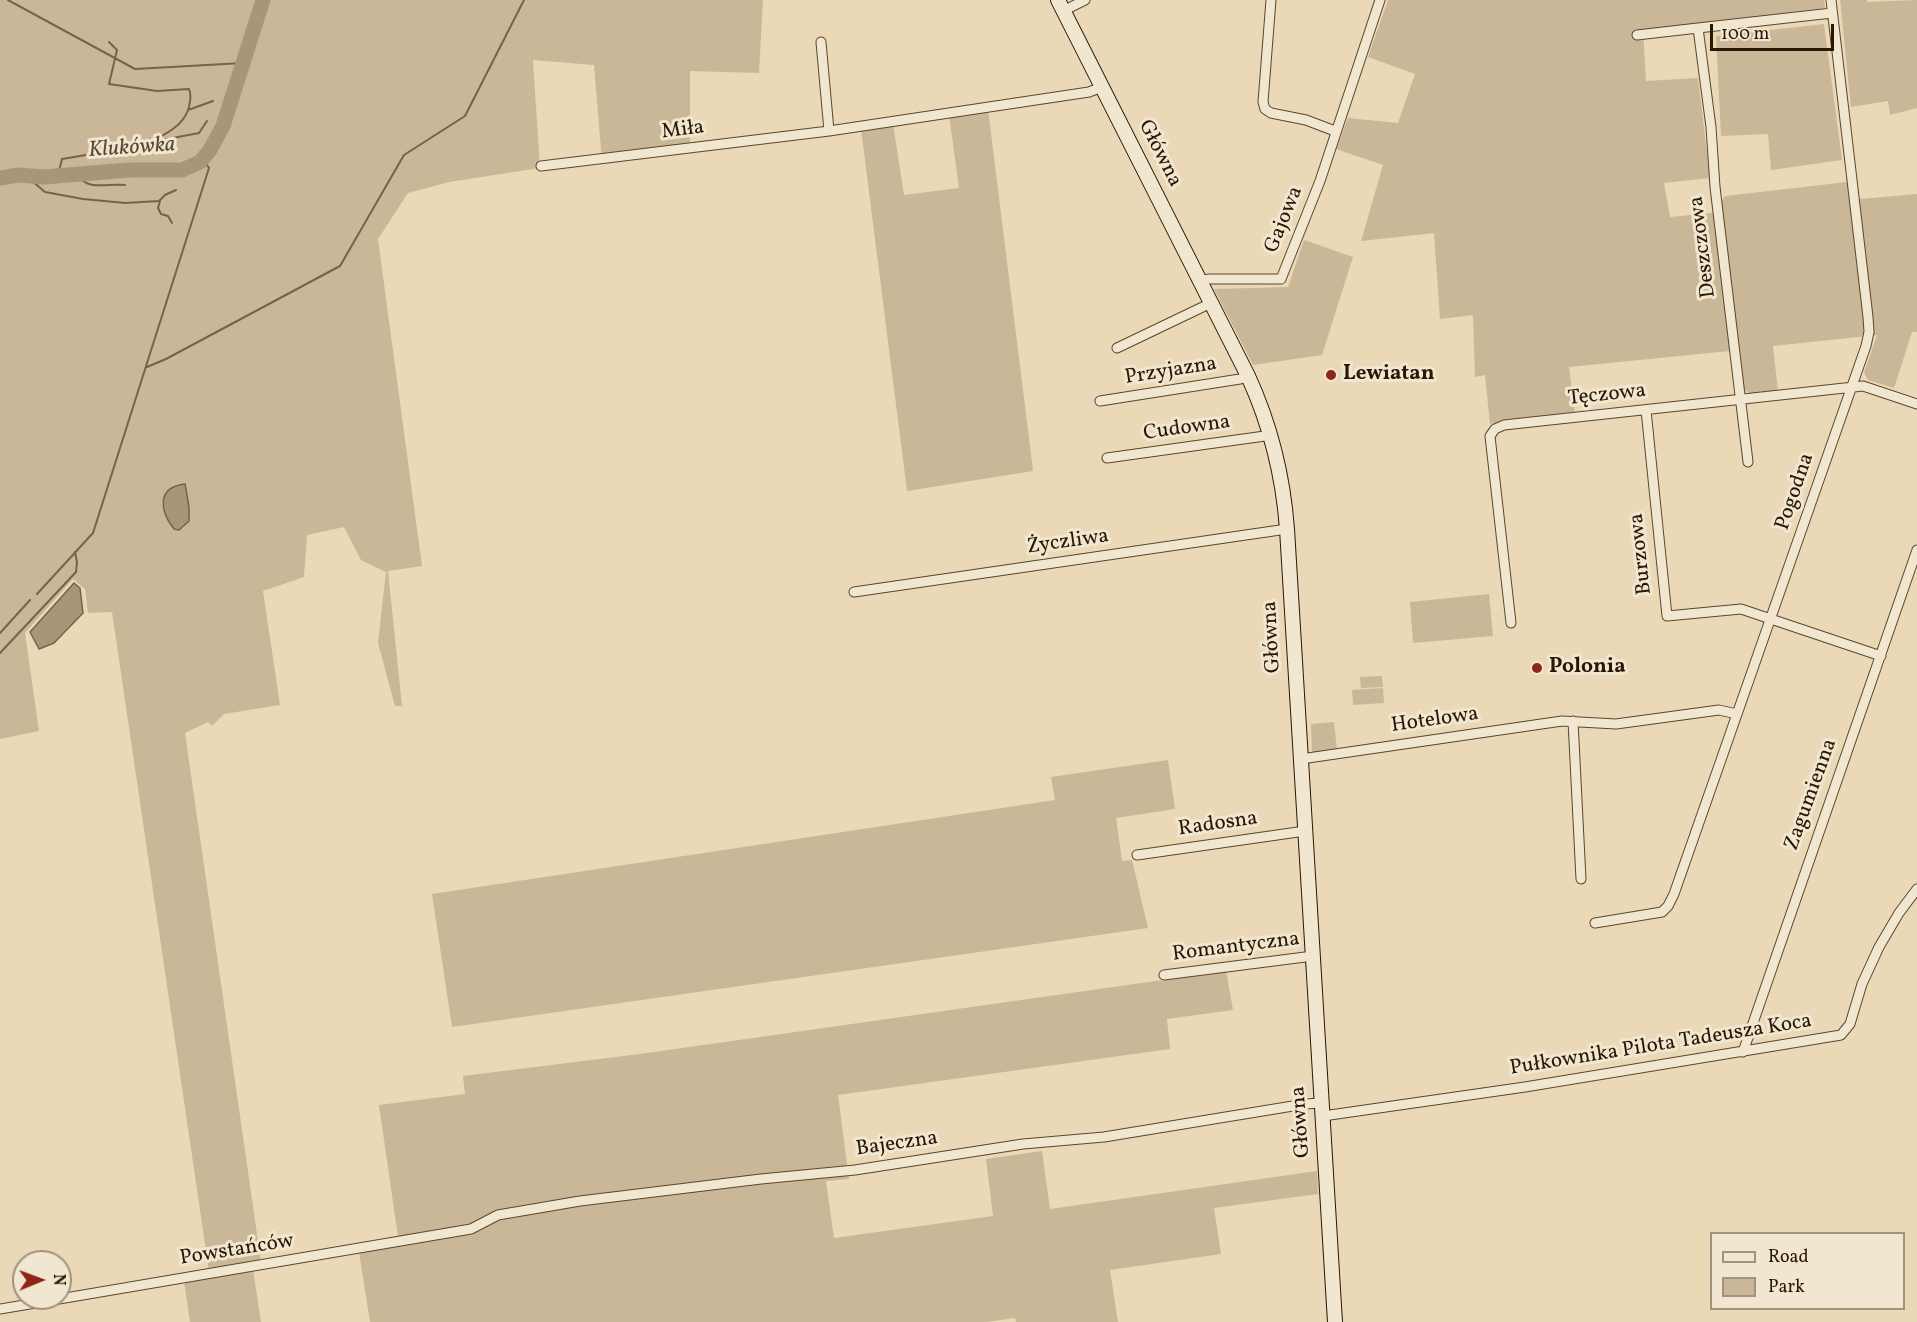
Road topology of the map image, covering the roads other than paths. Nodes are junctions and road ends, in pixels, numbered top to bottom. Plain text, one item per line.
1 (1085, 0) edge
2 (1271, 0) edge
3 (1380, 0) edge
4 (1831, 0) edge
5 (1061, 6) edge
6 (1832, 13) junction
7 (1698, 28) junction
8 (1637, 35) dead end
9 (820, 42) dead end
10 (1102, 87) junction
11 (829, 131) junction
12 (1335, 131) junction
13 (542, 166) dead end
14 (1201, 283) junction
15 (1210, 303) junction
16 (1118, 348) dead end
17 (1248, 376) junction
18 (1852, 387) junction
19 (1741, 399) junction
20 (1100, 401) dead end
21 (1917, 404) edge
22 (1646, 410) junction
23 (1272, 435) junction
24 (1107, 458) dead end
25 (1748, 462) dead end
26 (1287, 529) junction
27 (1917, 550) edge
28 (854, 592) dead end
29 (1771, 619) junction
30 (1511, 623) dead end
31 (1881, 656) junction
32 (1737, 714) junction
33 (1573, 722) junction
34 (1301, 759) junction
35 (1305, 831) junction
36 (1137, 855) dead end
37 (1581, 879) dead end
38 (1917, 889) edge
39 (1595, 923) dead end
40 (1313, 956) junction
41 (1164, 975) dead end
42 (1743, 1052) junction
43 (1322, 1110) junction
44 (478, 1225) joint
45 (0, 1309) edge
46 (1335, 1322) edge

1 - 5 street
2 - 12 street
3 - 12 street, Gajowa
4 - 6 street, Pogodna
5 - 10 street, Główna
6 - 7 street
6 - 18 street, Pogodna
7 - 8 street
7 - 19 street, Deszczowa
9 - 11 street
10 - 11 street, Miła
10 - 14 street, Główna
11 - 13 street, Miła
12 - 14 street, Gajowa
14 - 15 street, Główna
15 - 16 street
15 - 17 street, Główna
17 - 20 street, Przyjazna
17 - 23 street, Główna
18 - 19 street, Tęczowa
18 - 21 street, Tęczowa
18 - 29 street, Pogodna
19 - 22 street, Tęczowa
19 - 25 street, Deszczowa
22 - 29 street, Burzowa
22 - 30 street, Tęczowa
23 - 24 street, Cudowna
23 - 26 street, Główna
26 - 28 street, Życzliwa
26 - 34 street, Główna
27 - 31 street, Zagumienna
29 - 31 street, Burzowa
29 - 32 street, Pogodna
31 - 42 street, Zagumienna
32 - 33 street, Hotelowa
32 - 39 street, Pogodna
33 - 34 street, Hotelowa
33 - 37 street
34 - 35 street, Główna
35 - 36 street, Radosna
35 - 40 street, Główna
38 - 42 street, Pułkownika Pilota Tadeusza Koca
40 - 41 street, Romantyczna
40 - 43 street, Główna
42 - 43 street, Pułkownika Pilota Tadeusza Koca
43 - 44 street, Bajeczna
43 - 46 street, Główna
44 - 45 street, Powstańców

